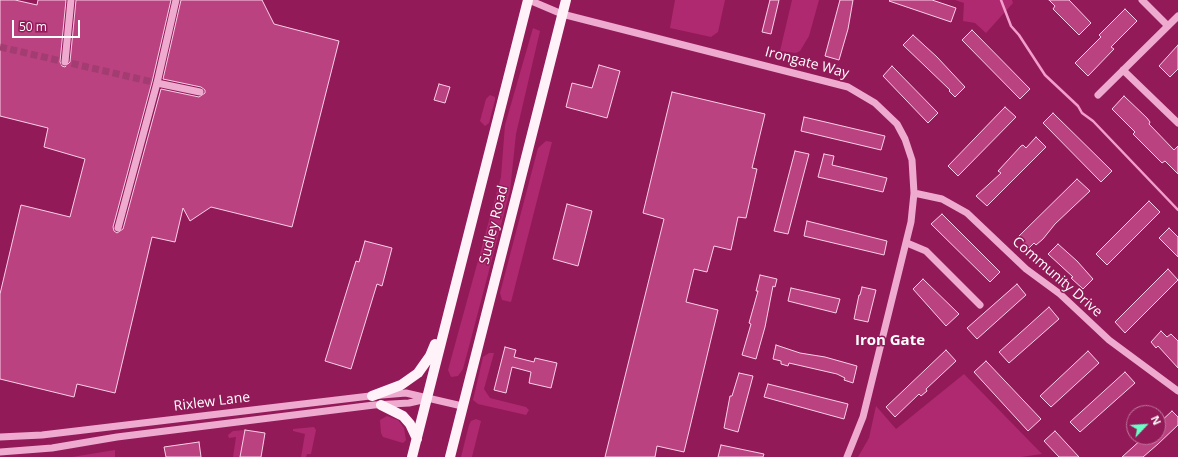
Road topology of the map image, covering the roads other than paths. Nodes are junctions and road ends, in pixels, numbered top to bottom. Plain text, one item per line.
1 (71, 0) edge
2 (176, 0) edge
3 (528, 0) edge
4 (566, 0) edge
5 (1142, 0) edge
6 (562, 14) junction
7 (1178, 16) edge
8 (1168, 26) junction
9 (65, 62) dead end
10 (1123, 70) junction
11 (157, 82) junction
12 (200, 92) dead end
13 (1098, 95) dead end
14 (1178, 123) edge
15 (914, 193) junction
16 (118, 228) dead end
17 (907, 243) junction
18 (451, 305) junction
19 (980, 305) dead end
20 (1178, 391) edge
21 (372, 396) junction
22 (427, 399) junction
23 (382, 405) junction
24 (462, 406) junction
25 (0, 437) edge
26 (417, 439) junction
27 (0, 452) edge
28 (412, 457) edge
29 (450, 457) edge
30 (846, 457) edge

1 - 9 street
2 - 11 street
3 - 6 street, Irongate Way
3 - 18 main road, Sudley Road
4 - 6 main road, Sudley Road
5 - 8 street
6 - 15 street, Irongate Way
6 - 24 main road, Sudley Road
7 - 8 street
8 - 10 street
10 - 13 street
10 - 14 street
11 - 12 street
11 - 16 street
15 - 17 street, Irongate Way
15 - 20 street, Community Drive
17 - 19 street
17 - 30 street, Irongate Way
18 - 21 main road
18 - 22 main road, Sudley Road
21 - 22 street, Rixlew Lane
21 - 25 street, Rixlew Lane
22 - 23 street, Rixlew Lane
22 - 24 street, Rixlew Lane
22 - 26 main road, Sudley Road
23 - 26 main road
23 - 27 street, Rixlew Lane
24 - 29 main road, Sudley Road
26 - 28 main road, Sudley Road

